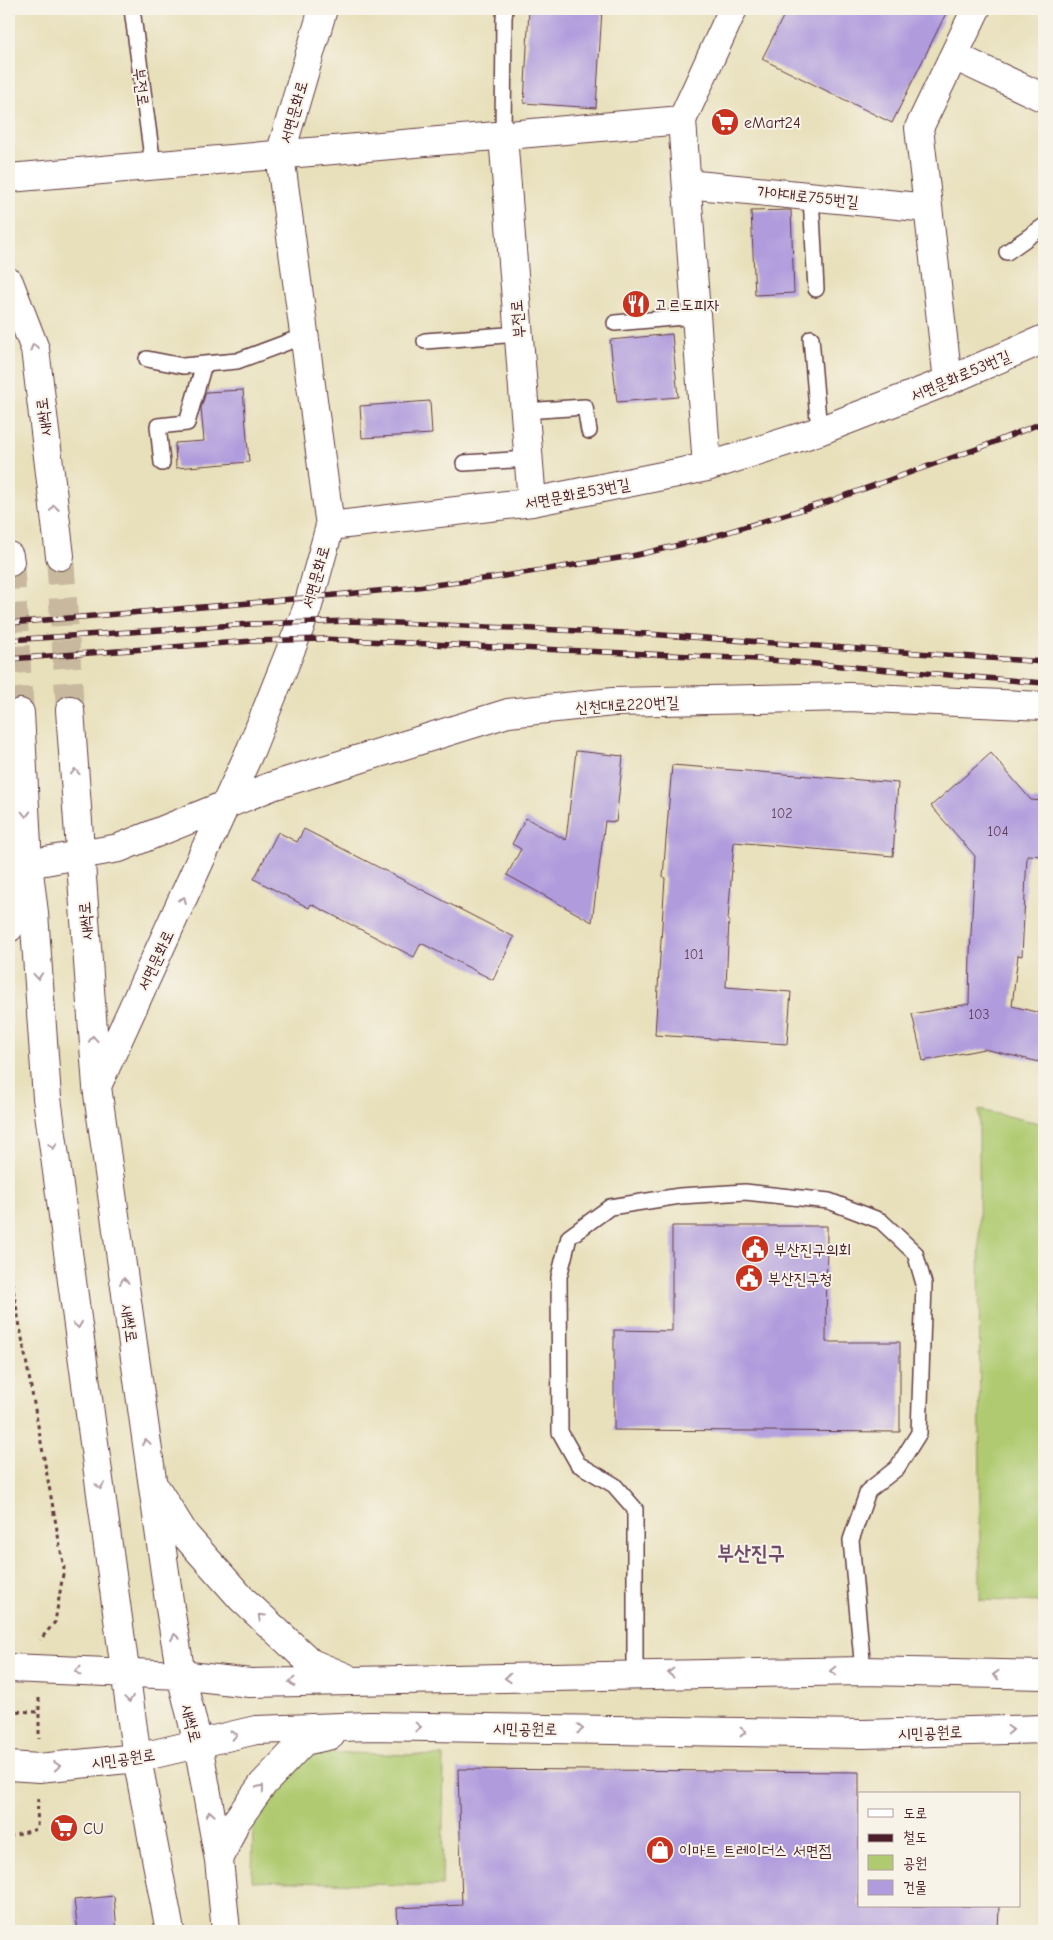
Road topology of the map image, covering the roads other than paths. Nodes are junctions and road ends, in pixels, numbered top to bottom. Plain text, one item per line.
1 (132, 9) edge
2 (323, 9) edge
3 (505, 9) edge
4 (733, 9) edge
5 (976, 9) edge
6 (954, 56) junction
7 (1044, 98) edge
8 (682, 120) junction
9 (503, 136) junction
10 (280, 154) junction
11 (153, 165) junction
12 (9, 178) edge
13 (687, 184) junction
14 (811, 196) junction
15 (928, 208) junction
16 (1044, 226) edge
17 (1007, 252) dead end
18 (9, 282) edge
19 (816, 290) dead end
20 (696, 316) junction
21 (615, 323) dead end
22 (518, 334) junction
23 (304, 336) junction
24 (811, 338) dead end
25 (1044, 339) edge
26 (425, 341) dead end
27 (147, 359) dead end
28 (204, 364) junction
29 (948, 381) junction
30 (524, 411) junction
31 (589, 431) dead end
32 (818, 431) junction
33 (528, 459) junction
34 (464, 462) dead end
35 (162, 463) dead end
36 (708, 467) junction
37 (532, 502) junction
38 (330, 526) junction
39 (60, 556) tunnel mouth
40 (1044, 706) edge
41 (70, 710) tunnel mouth
42 (20, 713) tunnel mouth
43 (17, 784) edge
44 (225, 804) junction
45 (81, 855) junction
46 (28, 864) junction
47 (9, 928) edge
48 (96, 1087) junction
49 (152, 1482) junction
50 (9, 1668) edge
51 (863, 1671) junction
52 (126, 1672) junction
53 (635, 1674) junction
54 (181, 1675) junction
55 (1044, 1676) edge
56 (358, 1682) junction
57 (369, 1726) junction
58 (1044, 1728) edge
59 (198, 1744) junction
60 (138, 1758) junction
61 (9, 1766) edge
62 (219, 1860) junction
63 (170, 1931) edge
64 (226, 1931) edge

1 - 11 lane, 부전로
2 - 10 main road, 서면문화로
3 - 9 lane, 부전로
4 - 8 main road
5 - 6 main road
6 - 7 main road
6 - 15 main road
8 - 9 main road
8 - 13 main road
9 - 10 main road
9 - 22 main road, 부전로
10 - 11 main road
10 - 23 main road, 서면문화로
11 - 12 main road
13 - 14 main road, 가야대로755번길
13 - 20 main road
14 - 15 main road, 가야대로755번길
14 - 19 lane
15 - 29 main road
16 - 17 lane
39 -> 18 main road, 새싹로
20 - 21 lane
20 - 36 main road
22 - 26 lane
22 - 30 main road, 부전로
23 - 28 lane
23 - 38 main road, 서면문화로
24 - 32 lane
25 - 29 main road, 서면문화로53번길
27 - 28 lane
28 - 35 lane
29 - 32 main road, 서면문화로53번길
30 - 31 lane
30 - 33 main road, 부전로
32 - 36 main road, 서면문화로53번길
33 - 34 lane
33 - 37 main road, 부전로
36 - 37 main road, 서면문화로53번길
37 - 38 main road, 서면문화로53번길
38 - 44 main road, 서면문화로
40 - 44 main road, 신천대로220번길
45 -> 41 main road, 새싹로
42 - 43 main road
43 -> 46 main road
44 - 45 main road
48 -> 44 main road, 서면문화로
45 - 46 main road
48 -> 45 main road, 새싹로
46 - 47 main road
46 -> 52 main road
49 -> 48 main road, 새싹로
54 -> 49 main road, 새싹로
56 -> 49 main road
52 -> 50 main road
51 -> 53 main road
51 - 53 lane
55 -> 51 main road
52 - 54 main road
52 -> 60 main road
53 -> 56 main road
56 -> 54 main road
54 - 59 main road, 새싹로
57 -> 58 main road, 시민공원로
59 -> 57 main road, 시민공원로
62 -> 57 main road
59 - 60 main road, 시민공원로
62 -> 59 main road, 새싹로
61 -> 60 main road, 시민공원로
60 - 63 main road
62 - 64 main road, 새싹로

